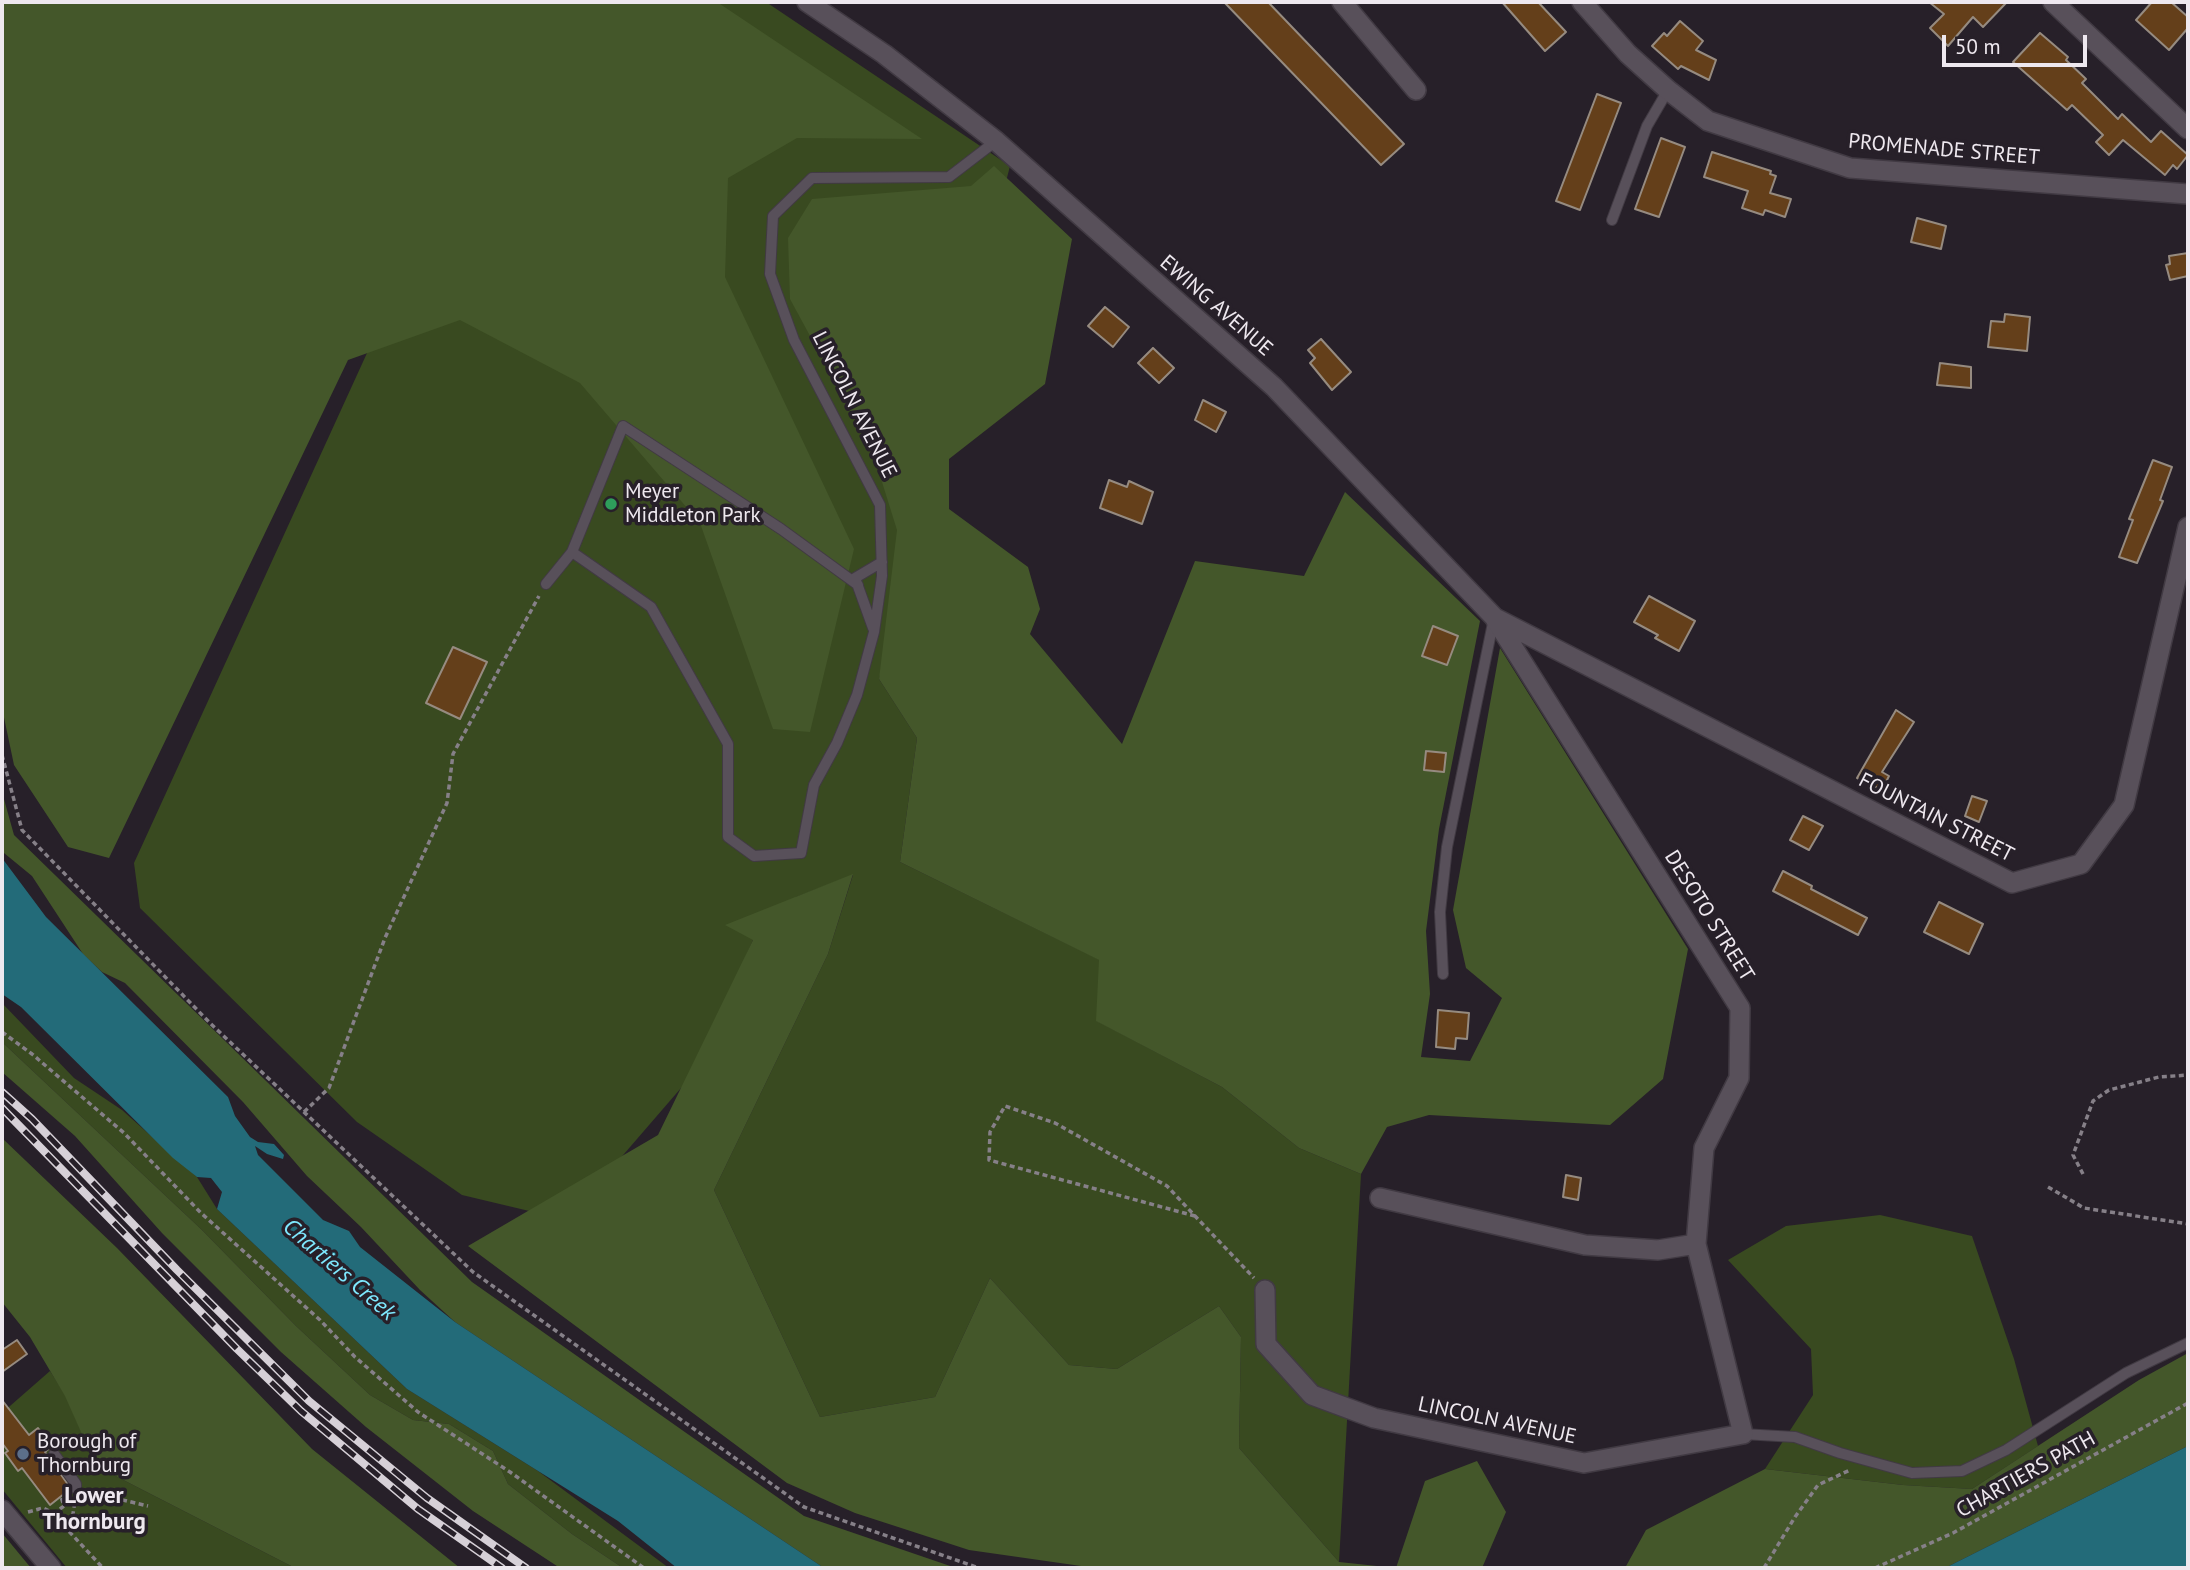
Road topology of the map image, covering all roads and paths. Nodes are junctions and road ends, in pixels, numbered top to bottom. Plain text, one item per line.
1 (807, 2) edge
2 (1342, 2) edge
3 (1582, 2) edge
4 (2053, 2) edge
5 (1416, 90) dead end
6 (1668, 90) junction
7 (2188, 129) edge
8 (996, 141) junction
9 (2188, 194) edge
10 (1612, 220) dead end
11 (2188, 527) edge
12 (572, 552) junction
13 (882, 562) junction
14 (546, 584) joint
15 (858, 584) junction
16 (1494, 617) junction
17 (874, 632) junction
18 (2, 755) edge
19 (1443, 974) dead end
20 (2, 1032) edge
21 (2188, 1075) edge
22 (304, 1112) junction
23 (2083, 1174) dead end
24 (2048, 1187) dead end
25 (1380, 1198) dead end
26 (1195, 1216) junction
27 (2188, 1224) edge
28 (1696, 1244) junction
29 (1265, 1290) joint
30 (2188, 1343) edge
31 (2188, 1403) edge
32 (1743, 1434) junction
33 (54, 1454) dead end
34 (1868, 1461) junction
35 (76, 1489) joint
36 (148, 1506) dead end
37 (2, 1510) edge
38 (24, 1513) dead end
39 (53, 1514) junction
40 (70, 1533) junction
41 (51, 1568) edge
42 (103, 1568) edge
43 (644, 1568) edge
44 (979, 1568) edge
45 (1764, 1568) edge
46 (1875, 1568) edge

1 - 8 street, EWING AVENUE
2 - 5 street
3 - 6 street, PROMENADE STREET
4 - 7 street
6 - 9 street, PROMENADE STREET
6 - 10 lane
8 - 13 lane, LINCOLN AVENUE
8 - 16 street, EWING AVENUE
11 - 16 street, FOUNTAIN STREET
12 - 14 lane
12 - 15 lane
12 - 17 lane, LINCOLN AVENUE
13 - 15 lane
13 - 17 lane, LINCOLN AVENUE
14 - 22 path
15 - 17 lane
16 - 19 lane
16 - 28 street, DESOTO STREET
18 - 22 path
20 - 43 path
21 - 23 path
22 - 44 path
24 - 27 path
25 - 28 street
26 - 26 path
26 - 29 path
28 - 32 street, DESOTO STREET
29 - 32 street, LINCOLN AVENUE
30 - 34 lane
31 - 46 path, CHARTIERS PATH
32 - 34 lane
33 - 35 lane
34 - 45 path
35 - 36 path
37 - 41 street
38 - 39 path
39 - 40 path
39 - 40 path
40 - 42 path

